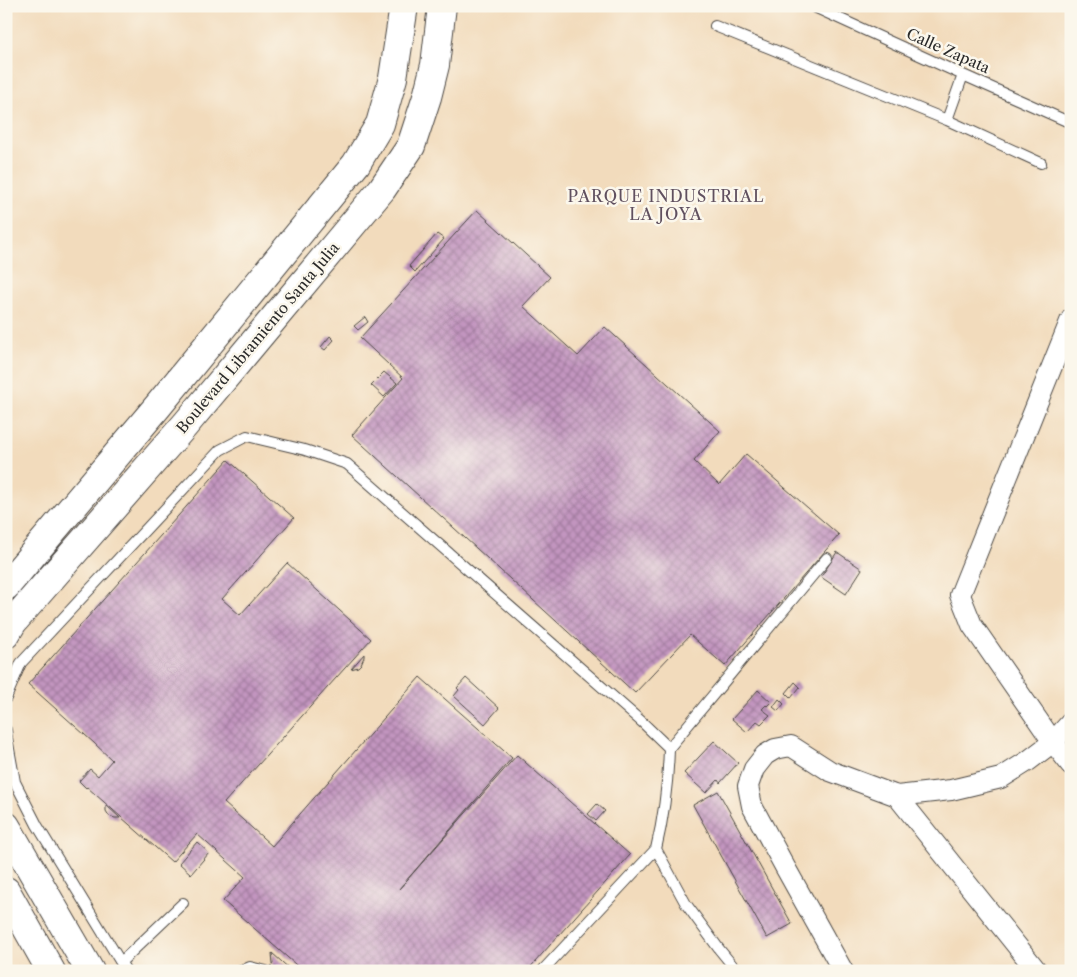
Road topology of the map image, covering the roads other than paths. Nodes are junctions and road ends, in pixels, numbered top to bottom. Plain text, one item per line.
1 (404, 6) edge
2 (442, 6) edge
3 (812, 6) edge
4 (716, 26) dead end
5 (963, 75) junction
6 (947, 120) junction
7 (1071, 122) edge
8 (1041, 164) dead end
9 (1071, 320) edge
10 (827, 558) dead end
11 (6, 586) edge
12 (6, 634) edge
13 (6, 698) edge
14 (1071, 722) edge
15 (6, 730) edge
16 (1053, 742) junction
17 (669, 748) junction
18 (1071, 765) edge
19 (897, 796) junction
20 (6, 826) edge
21 (656, 850) junction
22 (6, 891) edge
23 (183, 904) dead end
24 (124, 967) edge
25 (51, 971) edge
26 (90, 971) edge
27 (241, 971) edge
28 (266, 971) edge
29 (542, 971) edge
30 (737, 971) edge
31 (843, 971) edge
32 (1037, 971) edge

1 - 11 main road
2 - 12 main road, Boulevard Libramiento Santa Julia
3 - 5 lane, Calle Zapata
4 - 6 lane
5 - 6 lane
5 - 7 lane, Calle Zapata
6 - 8 lane
9 - 16 street
10 - 17 lane
13 - 17 lane
14 - 16 street
15 - 24 lane
16 - 18 street
16 - 19 street
17 - 21 lane
19 - 31 street
19 - 32 street
20 - 26 main road
21 - 29 lane
21 - 30 lane
22 - 25 main road
23 - 24 lane
27 - 28 lane

